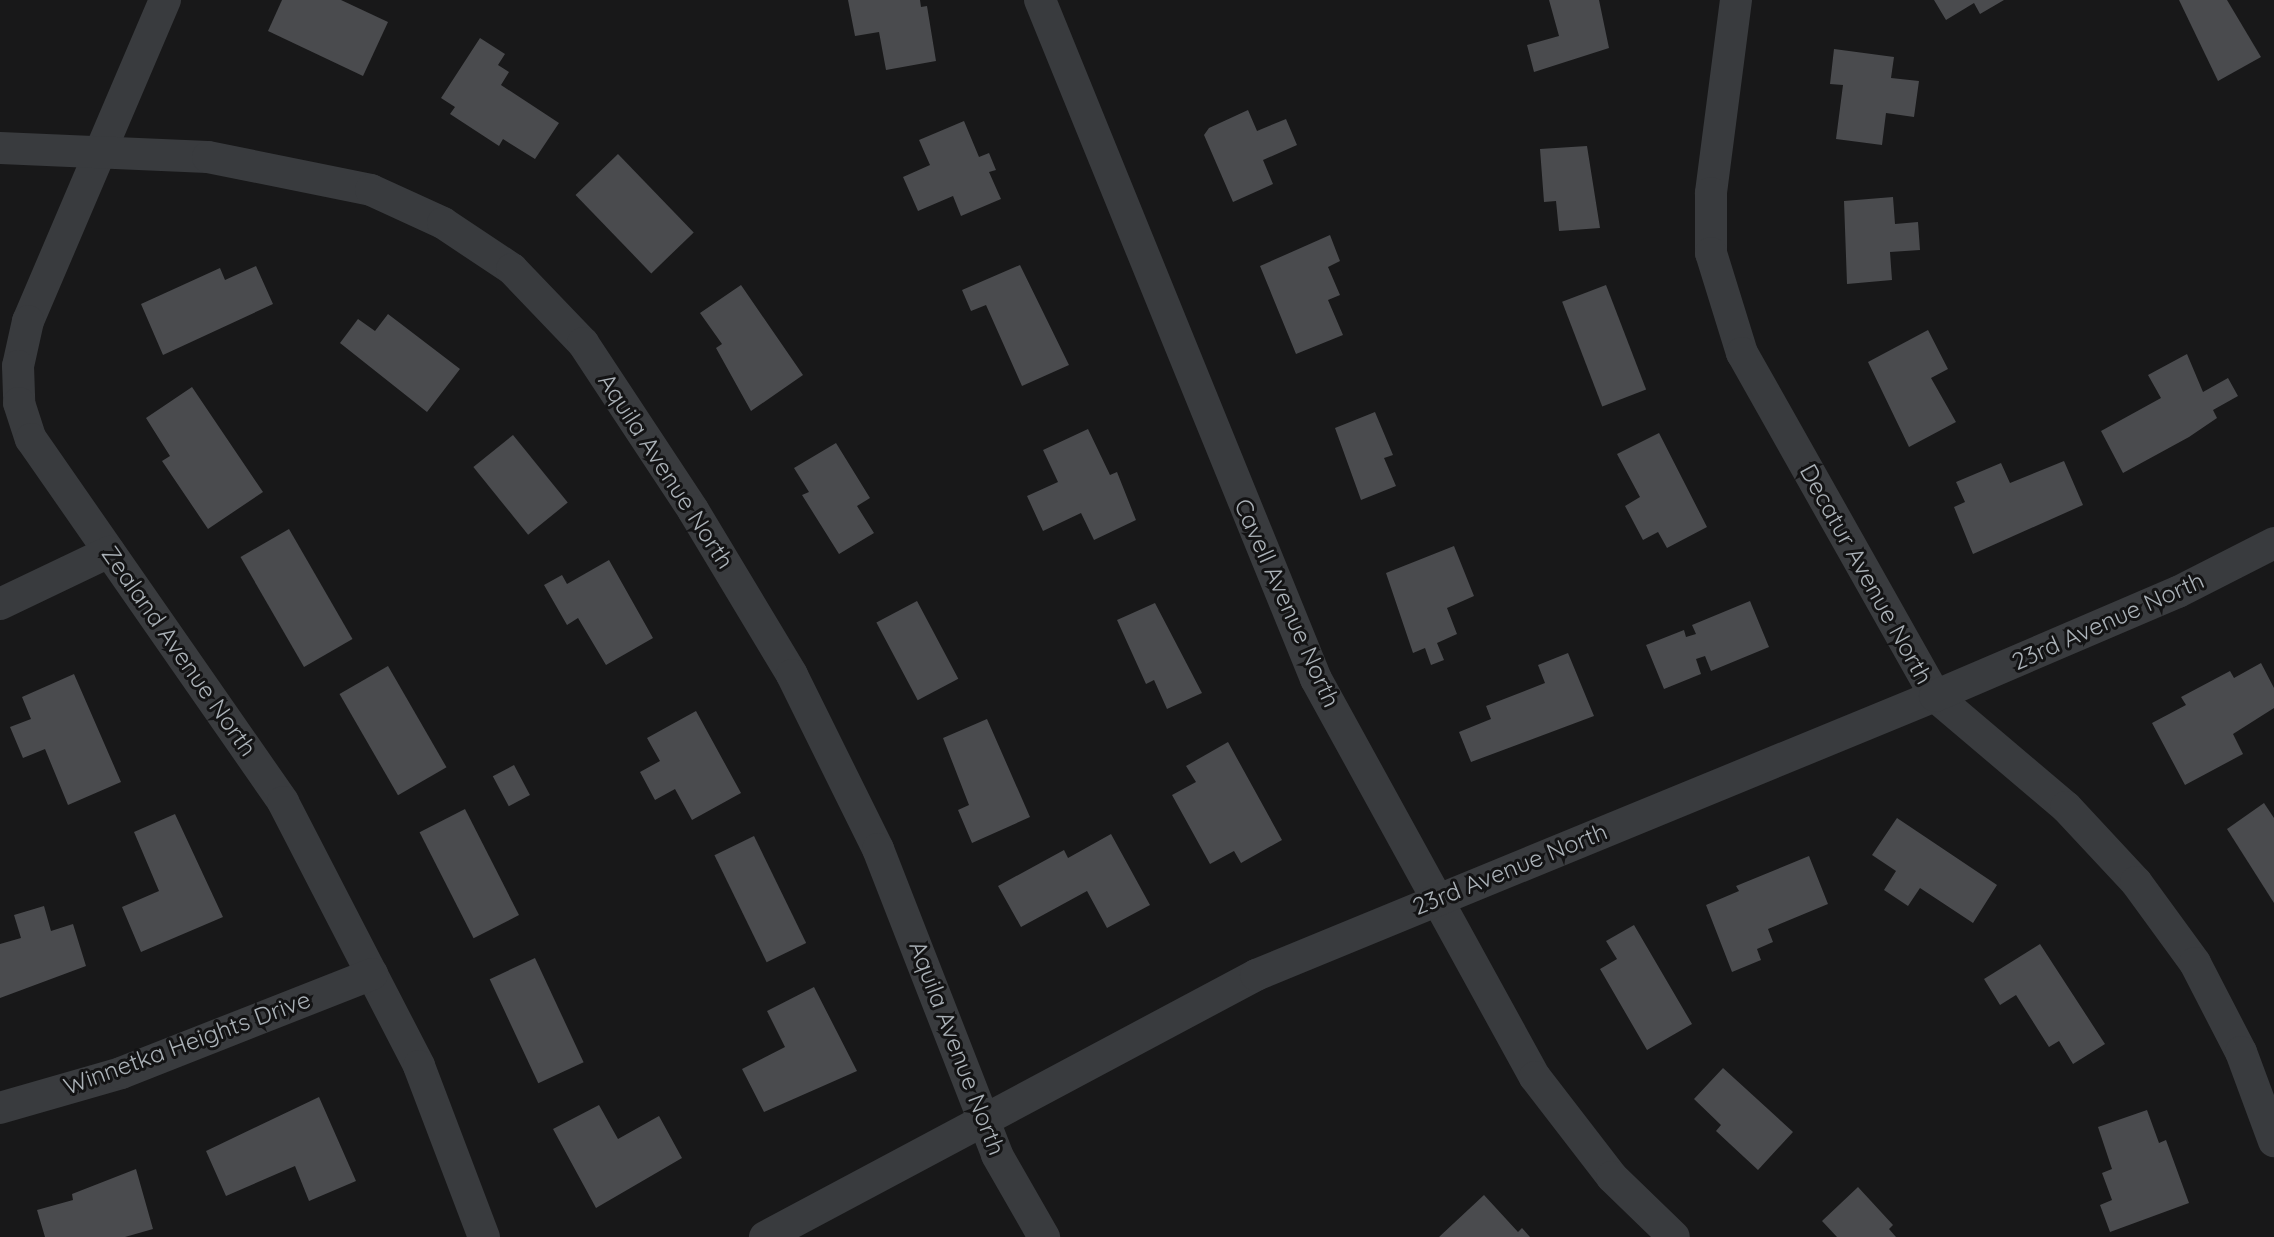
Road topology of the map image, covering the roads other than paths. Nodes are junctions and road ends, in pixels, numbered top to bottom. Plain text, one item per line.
1 (165, 0) edge
2 (1040, 0) edge
3 (1736, 0) edge
4 (0, 148) edge
5 (100, 153) junction
6 (2274, 543) edge
7 (109, 552) junction
8 (0, 604) edge
9 (1935, 696) junction
10 (1440, 897) junction
11 (372, 974) junction
12 (0, 1108) edge
13 (985, 1120) junction
14 (2274, 1141) edge
15 (484, 1237) edge
16 (765, 1237) edge
17 (1044, 1237) edge
18 (1674, 1237) edge

1 - 5 street
2 - 10 street, Cavell Avenue North
3 - 9 street, Decatur Avenue North
4 - 5 street
5 - 7 street, Zealand Avenue North
5 - 13 street, Aquila Avenue North
6 - 9 street, 23rd Avenue North
7 - 8 street
7 - 11 street, Zealand Avenue North
9 - 10 street, 23rd Avenue North
9 - 14 street, Decatur Avenue North
10 - 13 street, 23rd Avenue North
10 - 18 street, Cavell Avenue North
11 - 12 street, Winnetka Heights Drive
11 - 15 street, Zealand Avenue North
13 - 16 street, 23rd Avenue North
13 - 17 street, Aquila Avenue North

